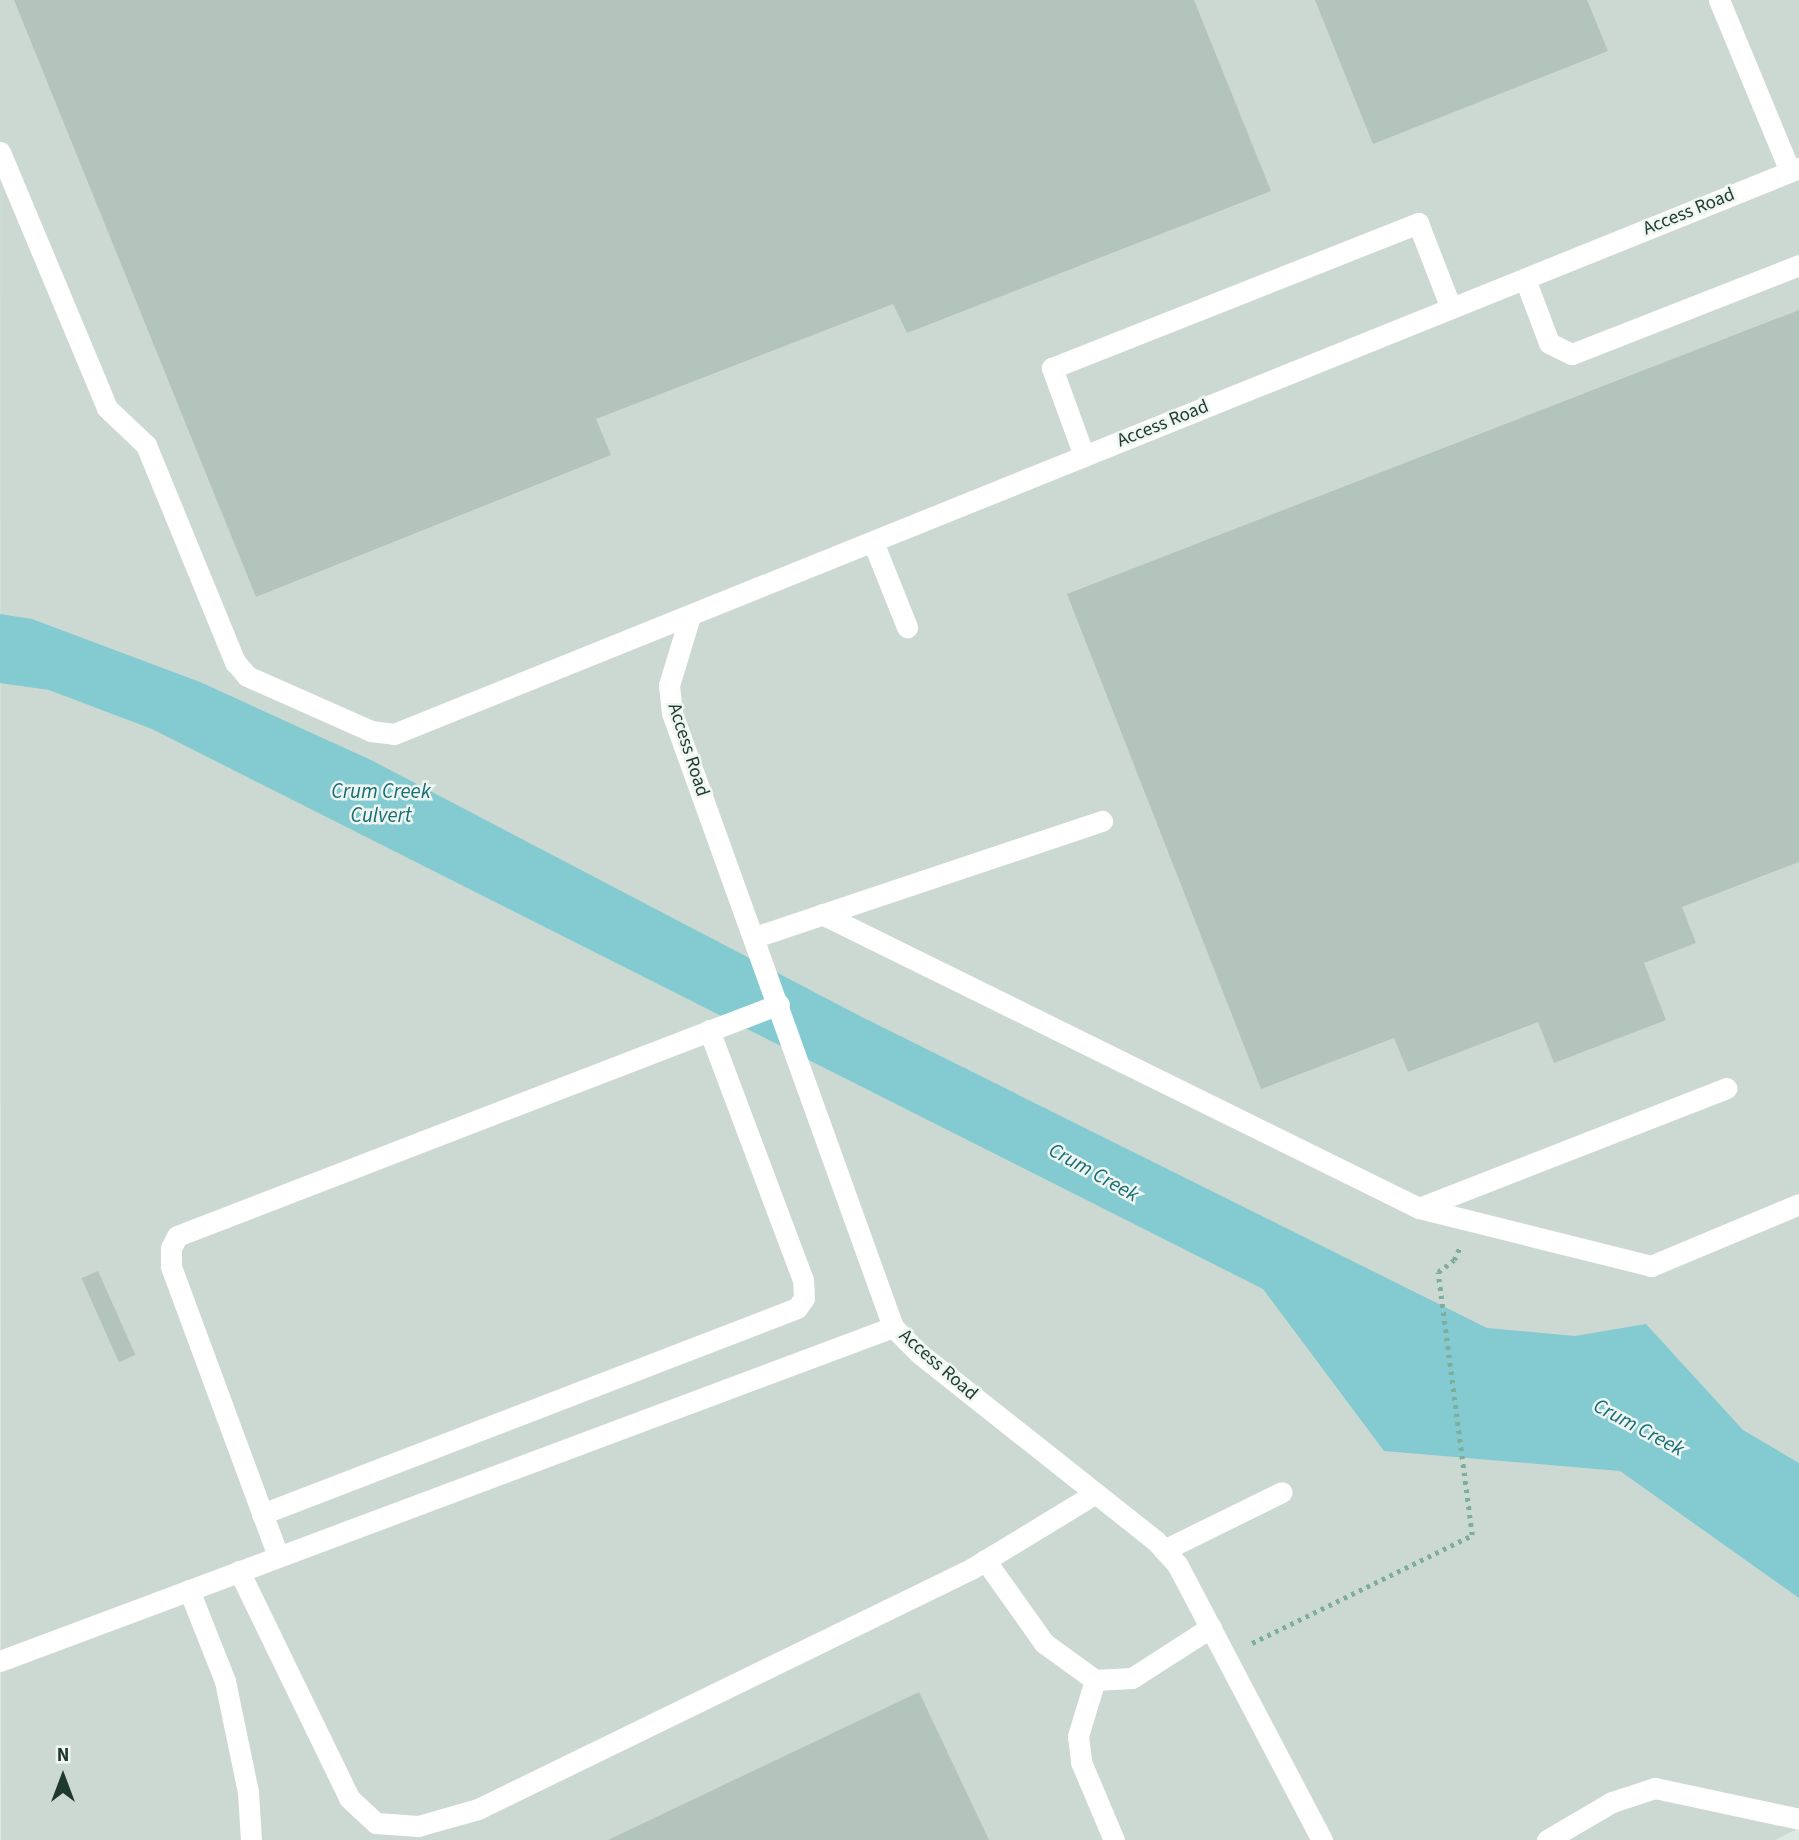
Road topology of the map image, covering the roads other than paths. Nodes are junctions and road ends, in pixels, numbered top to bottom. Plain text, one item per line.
1 (1719, 0) edge
2 (0, 152) edge
3 (1794, 169) edge
4 (1799, 265) edge
5 (1525, 279) junction
6 (1451, 308) junction
7 (1084, 456) junction
8 (873, 542) junction
9 (690, 616) junction
10 (907, 627) dead end
11 (1102, 821) dead end
12 (822, 914) junction
13 (755, 937) junction
14 (779, 1004) junction
15 (709, 1030) junction
16 (1726, 1088) dead end
17 (1799, 1204) edge
18 (1419, 1208) junction
19 (893, 1326) junction
20 (1282, 1492) dead end
21 (1096, 1493) junction
22 (262, 1514) junction
23 (1164, 1550) junction
24 (278, 1556) junction
25 (985, 1560) junction
26 (239, 1571) junction
27 (189, 1590) junction
28 (1211, 1627) junction
29 (0, 1661) edge
30 (1095, 1681) junction
31 (1799, 1819) edge
32 (251, 1840) edge
33 (1114, 1840) edge
34 (1322, 1840) edge
35 (1547, 1840) edge

1 - 3 lane
2 - 9 lane
3 - 5 lane, Access Road
4 - 5 lane
5 - 6 lane, Access Road
6 - 7 lane, Access Road
6 - 7 lane
7 - 8 lane, Access Road
8 - 9 lane, Access Road
8 - 10 lane
9 - 13 lane, Access Road
11 - 12 lane
12 - 13 lane
12 - 18 lane
13 - 14 lane, Access Road
14 - 15 lane
14 - 19 lane, Access Road
15 - 22 lane
15 - 22 lane
16 - 18 lane
17 - 18 lane
19 - 21 lane, Access Road
19 - 24 lane
20 - 23 lane
21 - 23 lane, Access Road
21 - 25 lane
22 - 24 lane
23 - 28 lane, Access Road
24 - 26 lane
25 - 26 lane
25 - 30 lane
26 - 27 lane
27 - 29 lane
27 - 32 lane
28 - 30 lane
28 - 34 lane, Access Road
30 - 33 lane
31 - 35 lane

